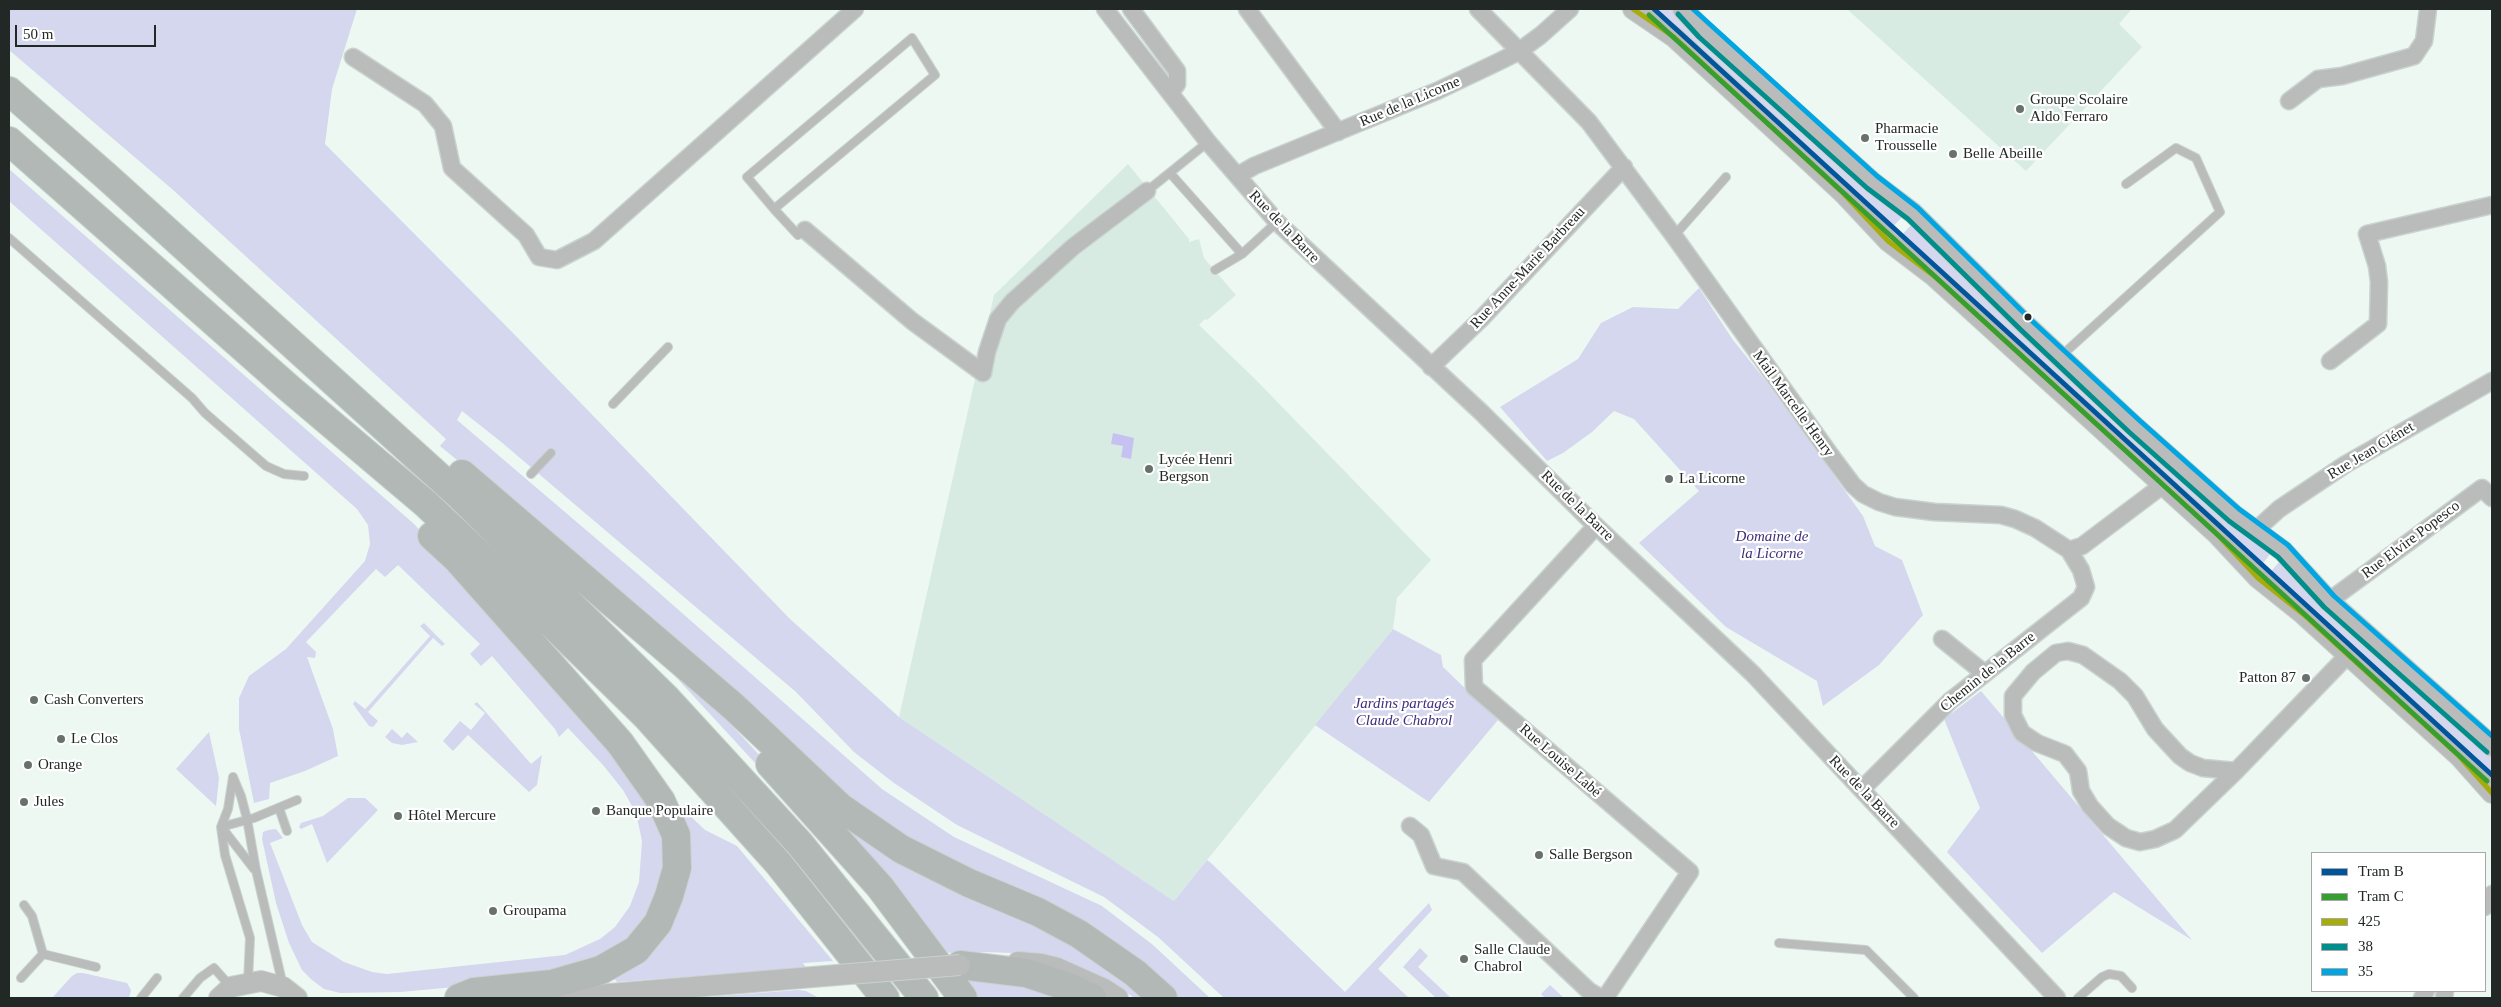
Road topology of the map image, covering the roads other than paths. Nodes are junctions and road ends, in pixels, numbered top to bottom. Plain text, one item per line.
1 (855, 9) edge
2 (1105, 9) edge
3 (1131, 9) edge
4 (1247, 9) edge
5 (1478, 9) edge
6 (1570, 9) edge
7 (1633, 9) edge
8 (1683, 9) edge
9 (2428, 9) edge
10 (1518, 52) junction
11 (353, 57) dead end
12 (9, 78) edge
13 (9, 91) edge
14 (1171, 92) junction
15 (2290, 101) dead end
16 (1338, 132) junction
17 (9, 141) edge
18 (1208, 142) junction
19 (1624, 167) junction
20 (1170, 173) junction
21 (106, 176) junction
22 (1238, 176) junction
23 (1726, 177) dead end
24 (2126, 184) dead end
25 (1147, 191) joint
26 (2492, 205) edge
27 (774, 209) junction
28 (1276, 222) junction
29 (801, 232) joint
30 (1674, 236) junction
31 (9, 238) edge
32 (1242, 254) junction
33 (1215, 270) dead end
34 (668, 347) dead end
35 (2060, 357) junction
36 (2330, 361) dead end
37 (1431, 367) junction
38 (2492, 381) edge
39 (290, 389) junction
40 (613, 404) dead end
41 (402, 443) junction
42 (551, 454) dead end
43 (531, 474) dead end
44 (304, 476) dead end
45 (2164, 485) junction
46 (2492, 498) edge
47 (1596, 526) junction
48 (2256, 530) junction
49 (2069, 550) junction
50 (2329, 601) junction
51 (1942, 639) dead end
52 (2348, 655) junction
53 (677, 660) junction
54 (1984, 674) junction
55 (2492, 746) edge
56 (2236, 771) junction
57 (1862, 789) junction
58 (2492, 793) edge
59 (297, 800) dead end
60 (279, 808) junction
61 (247, 819) junction
62 (1410, 826) dead end
63 (222, 827) junction
64 (287, 830) dead end
65 (256, 870) junction
66 (24, 905) dead end
67 (1779, 943) dead end
68 (43, 954) junction
69 (960, 965) junction
70 (96, 967) dead end
71 (22, 978) dead end
72 (157, 978) dead end
73 (2132, 988) dead end
74 (233, 990) edge
75 (290, 993) edge
76 (141, 998) edge
77 (183, 998) edge
78 (459, 998) edge
79 (562, 998) edge
80 (885, 998) edge
81 (924, 998) edge
82 (963, 998) edge
83 (1092, 998) edge
84 (1118, 998) edge
85 (1163, 998) edge
86 (1601, 998) edge
87 (1605, 998) edge
88 (1914, 998) edge
89 (2057, 998) edge
90 (2078, 998) edge

1 - 11 street
2 - 14 street, Rue de la Barre
3 - 14 street
4 - 16 street
5 - 10 street, Mail Marcelle Henry
6 - 10 street, Rue de la Licorne
7 - 45 street
8 - 35 street
9 - 15 street
10 - 16 street, Rue de la Licorne
10 - 19 street, Mail Marcelle Henry
12 - 21 highway
13 - 21 highway
14 - 18 street, Rue de la Barre
16 - 22 street, Rue de la Licorne
17 - 39 highway
18 - 20 lane
18 - 22 street, Rue de la Barre
19 - 30 street, Mail Marcelle Henry
19 - 37 street, Rue Anne-Marie Barbreau
20 - 25 lane
20 - 32 lane
21 - 41 highway
22 - 28 street, Rue de la Barre
23 - 30 lane
24 - 35 lane
25 - 29 street
26 - 36 street
27 - 27 lane
27 - 29 lane
28 - 32 lane
28 - 37 street, Rue de la Barre
30 - 49 street, Mail Marcelle Henry
31 - 44 lane
32 - 33 lane
34 - 40 lane
35 - 48 street
37 - 47 street, Rue de la Barre
38 - 48 street, Rue Jean Clénet
39 - 78 highway
39 - 80 highway
41 - 53 highway
41 - 81 highway
42 - 43 lane
45 - 49 street
45 - 52 street
46 - 50 street, Rue Elvire Popesco
47 - 57 street, Rue de la Barre
47 - 87 street, Rue Louise Labé
48 - 50 street
49 - 54 street, Chemin de la Barre
50 - 55 street
51 - 54 street
52 - 56 street
52 - 58 street
53 - 82 highway
53 - 85 highway
54 - 57 street, Chemin de la Barre
56 - 56 street
57 - 89 street, Rue de la Barre
59 - 60 lane
60 - 61 lane
60 - 64 lane
61 - 63 lane
61 - 63 lane
61 - 65 lane
62 - 86 street
63 - 65 lane
63 - 74 lane
65 - 75 lane
66 - 68 lane
67 - 88 lane
68 - 70 lane
68 - 71 lane
69 - 79 street, bridge
69 - 83 highway
69 - 84 street
72 - 76 lane
73 - 90 lane
74 - 75 street
74 - 77 lane

